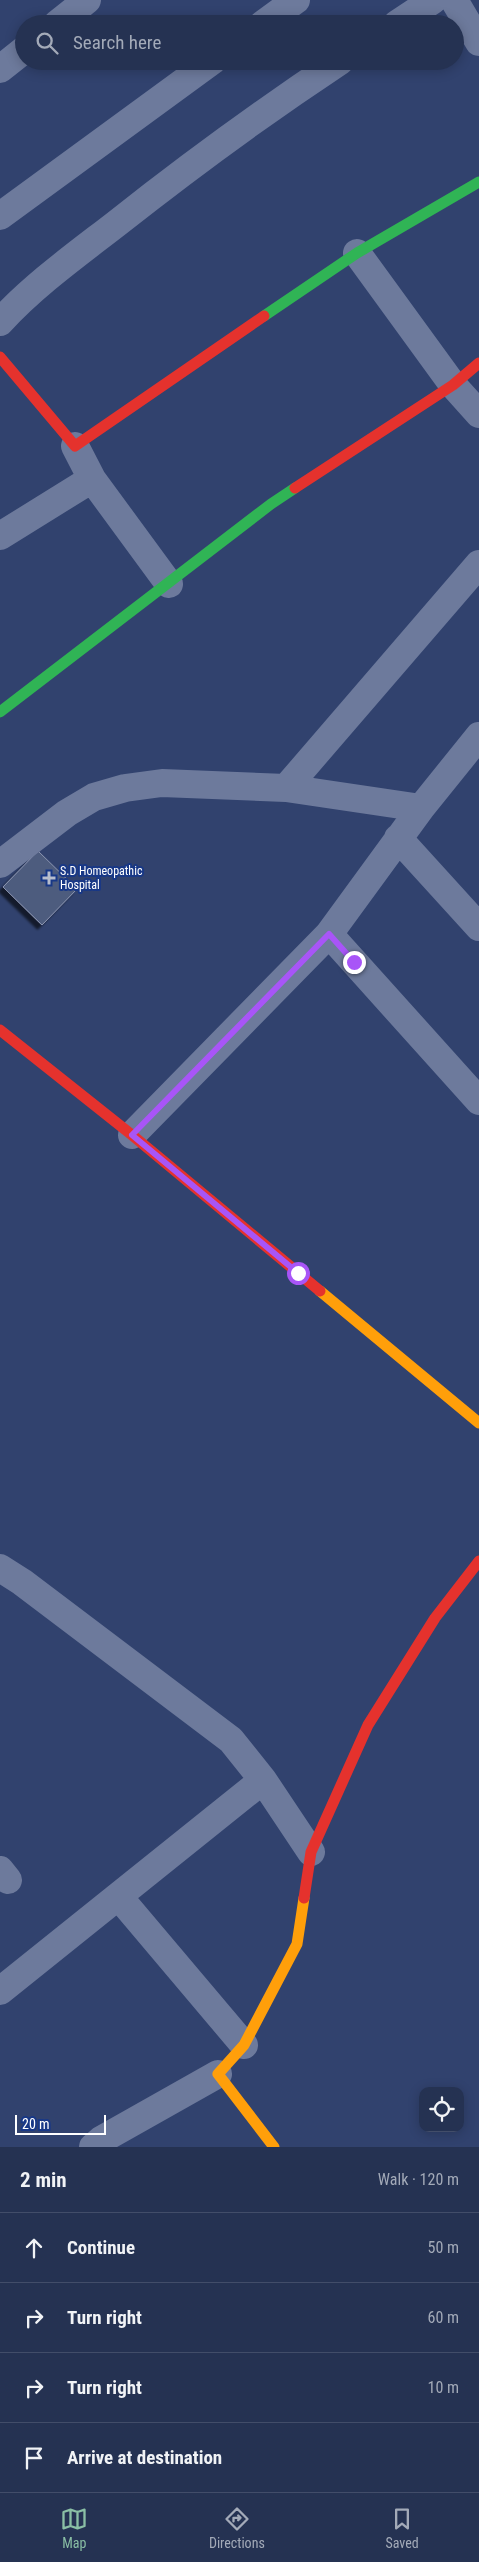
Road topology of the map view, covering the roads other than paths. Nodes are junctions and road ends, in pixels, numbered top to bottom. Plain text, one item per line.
1 (87, 0) edge
2 (296, 0) edge
3 (433, 0) edge
4 (454, 0) edge
5 (68, 15) edge
6 (275, 15) edge
7 (410, 15) edge
8 (463, 15) edge
9 (464, 17) edge
10 (479, 42) edge
11 (15, 57) edge
12 (0, 69) edge
13 (200, 70) edge
14 (327, 70) edge
15 (479, 182) edge
16 (0, 216) edge
17 (357, 252) junction
18 (0, 322) edge
19 (0, 357) edge
20 (479, 363) edge
21 (453, 385) junction
22 (479, 414) edge
23 (75, 446) junction
24 (92, 479) junction
25 (0, 536) edge
26 (479, 564) edge
27 (169, 584) junction
28 (0, 712) edge
29 (479, 736) edge
30 (286, 788) junction
31 (421, 808) junction
32 (398, 838) junction
33 (0, 864) edge
34 (479, 926) edge
35 (329, 934) junction
36 (0, 1030) edge
37 (479, 1101) edge
38 (132, 1135) junction
39 (479, 1423) edge
40 (479, 1561) edge
41 (0, 1568) edge
42 (262, 1780) junction
43 (311, 1852) junction
44 (119, 1897) junction
45 (0, 1991) edge
46 (244, 2045) junction
47 (218, 2074) junction
48 (92, 2147) edge
49 (274, 2147) edge

1 - 5 street
2 - 6 street
3 - 7 street
4 - 8 street
9 - 10 street
11 - 12 street
13 - 16 street
14 - 18 street
15 - 17 street
17 - 21 street
17 - 23 street
19 - 23 street
20 - 21 street
21 - 22 street
21 - 27 street
23 - 24 street
24 - 25 street
24 - 27 street
26 - 30 street
27 - 28 street
29 - 31 street
30 - 31 street
30 - 33 street
31 - 32 street
32 - 34 street
32 - 35 street
35 - 37 street
35 - 38 street
36 - 38 street
38 - 39 street
40 - 43 street
41 - 42 street
42 - 43 street
42 - 44 street
43 - 46 street
44 - 45 street
44 - 46 street
46 - 47 street
47 - 48 street
47 - 49 street

